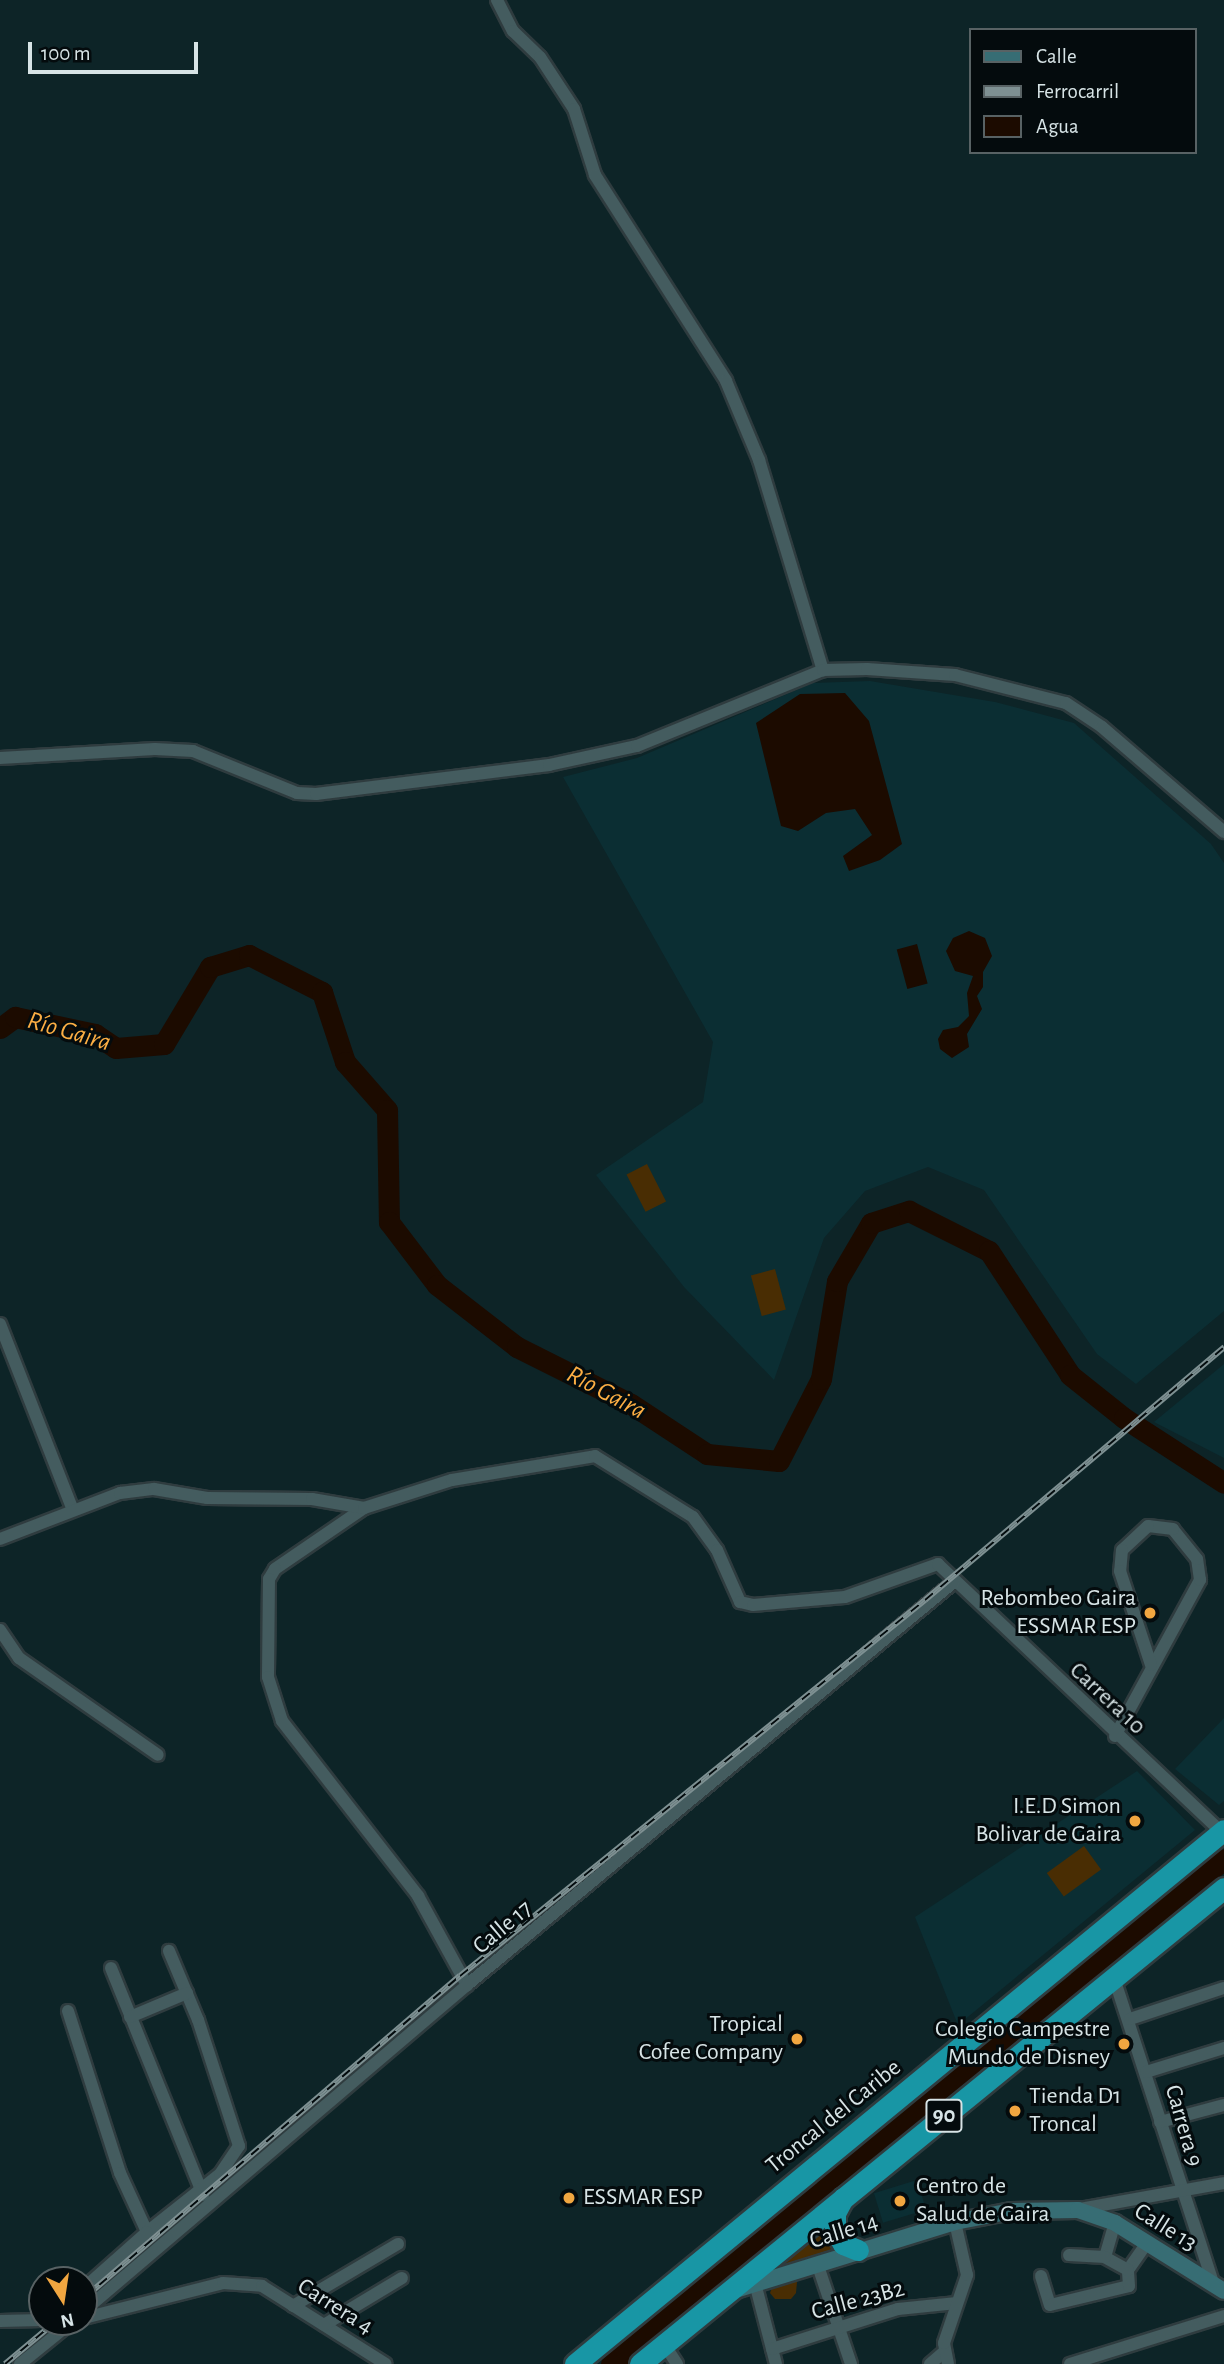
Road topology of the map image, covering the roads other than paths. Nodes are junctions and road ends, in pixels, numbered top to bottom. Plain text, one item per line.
1 (497, 0) edge
2 (822, 670) junction
3 (0, 758) edge
4 (1224, 832) edge
5 (0, 1324) edge
6 (72, 1508) junction
7 (364, 1508) junction
8 (0, 1539) edge
9 (954, 1582) junction
10 (0, 1630) edge
11 (1151, 1665) junction
12 (1115, 1736) junction
13 (158, 1755) dead end
14 (1223, 1831) edge
15 (1224, 1888) edge
16 (169, 1951) dead end
17 (111, 1968) dead end
18 (1114, 1978) junction
19 (467, 1985) junction
20 (1224, 1988) edge
21 (187, 1993) junction
22 (68, 2011) dead end
23 (130, 2017) junction
24 (1130, 2019) junction
25 (1224, 2048) edge
26 (1146, 2072) junction
27 (1224, 2105) edge
28 (1160, 2123) junction
29 (1224, 2183) edge
30 (200, 2191) junction
31 (1180, 2193) junction
32 (844, 2198) junction
33 (211, 2203) junction
34 (1078, 2210) junction
35 (955, 2222) junction
36 (1115, 2223) junction
37 (147, 2232) junction
38 (1147, 2242) junction
39 (398, 2244) dead end
40 (858, 2250) junction
41 (1069, 2255) dead end
42 (1105, 2257) junction
43 (817, 2263) junction
44 (1128, 2270) junction
45 (98, 2276) edge
46 (1041, 2276) dead end
47 (402, 2278) dead end
48 (755, 2283) junction
49 (1219, 2289) edge
50 (727, 2293) junction
51 (98, 2299) edge
52 (957, 2303) junction
53 (293, 2306) junction
54 (98, 2314) edge
55 (1224, 2316) edge
56 (28, 2320) edge
57 (0, 2321) edge
58 (324, 2325) junction
59 (839, 2326) junction
60 (55, 2336) edge
61 (664, 2344) junction
62 (772, 2349) junction
63 (946, 2358) edge
64 (20, 2364) edge
65 (386, 2364) edge
66 (575, 2364) edge
67 (640, 2364) edge
68 (677, 2364) edge
69 (776, 2364) edge
70 (851, 2364) edge
71 (930, 2364) edge
72 (1070, 2364) edge

1 - 2 street
2 - 3 street
2 - 4 street
5 - 6 street
6 - 7 street
6 - 8 street
7 - 9 street, Carrera 10
7 - 19 street
9 - 12 street, Carrera 10
9 - 19 street, Calle 17
10 - 13 street
11 - 11 street
11 - 12 street
12 - 14 street, Carrera 10
14 - 66 highway, Troncal del Caribe / 90
15 - 18 highway, 90
16 - 21 street
17 - 23 street
18 - 24 street, Carrera 9
18 - 32 highway, 90
19 - 33 street, Calle 17
20 - 24 street
21 - 23 street
21 - 30 street
22 - 37 street
23 - 30 street
24 - 26 street, Carrera 9
25 - 26 street
26 - 28 street, Carrera 9
27 - 28 street
28 - 31 street, Carrera 9
29 - 31 street, Calle 14
30 - 33 street
30 - 37 street
31 - 34 street, Calle 14
31 - 49 street, Carrera 9
32 - 40 highway
32 - 50 highway, 90
33 - 51 street, Calle 17
34 - 35 main road, Calle 14
34 - 36 main road, Calle 13
35 - 40 main road, Calle 14
35 - 52 street
36 - 38 main road, Calle 13
36 - 42 street
37 - 45 street
38 - 44 street
38 - 49 main road, Calle 13
39 - 53 street
40 - 43 main road, Calle 14
41 - 42 street
42 - 44 street
43 - 48 main road, Calle 14
43 - 59 street
44 - 46 street
47 - 58 street
48 - 50 main road, Calle 14
48 - 62 street
50 - 61 highway, 90
52 - 59 street, Calle 23B2
52 - 63 street
53 - 54 street, Carrera 4
53 - 58 street, Carrera 4
55 - 72 street
56 - 57 street
58 - 65 street, Carrera 4
59 - 62 street, Calle 23B2
59 - 70 street
60 - 64 street
61 - 67 highway, 90
61 - 68 street
62 - 69 street
63 - 71 street

